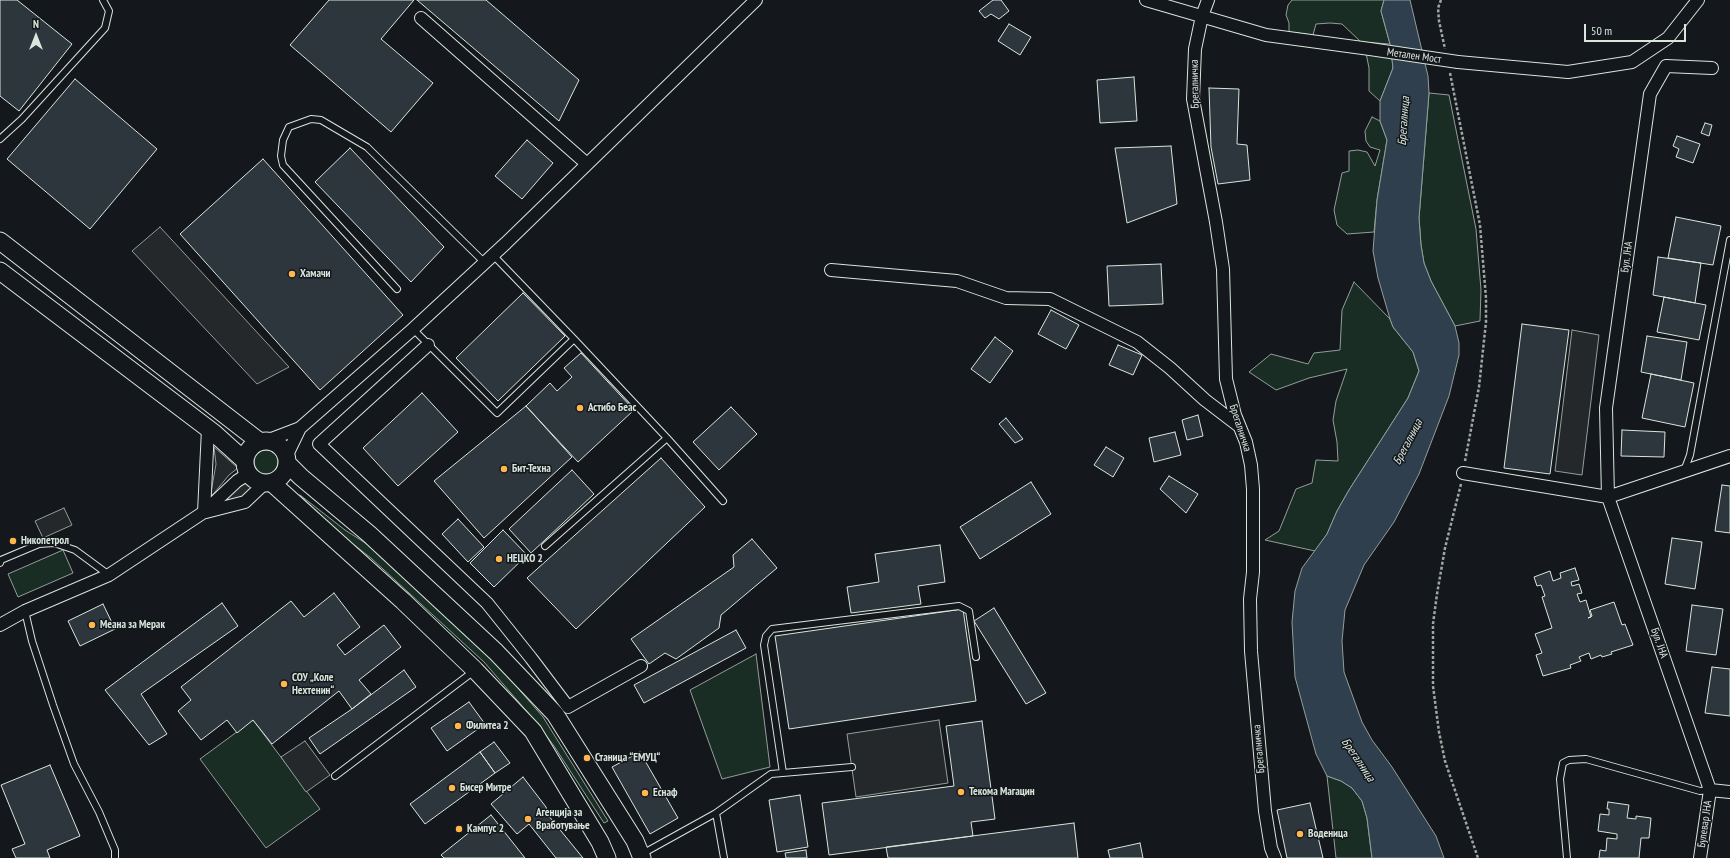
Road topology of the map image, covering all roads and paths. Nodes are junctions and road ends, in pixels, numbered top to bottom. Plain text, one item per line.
1 (103, 0) edge
2 (756, 0) edge
3 (1146, 0) edge
4 (1208, 0) edge
5 (1441, 0) edge
6 (1698, 0) edge
7 (1202, 16) junction
8 (421, 18) dead end
9 (1446, 54) dead end
10 (1453, 65) junction
11 (1712, 68) dead end
12 (0, 139) edge
13 (587, 164) junction
14 (1730, 240) edge
15 (0, 241) edge
16 (489, 259) junction
17 (830, 270) dead end
18 (0, 271) edge
19 (396, 289) dead end
20 (413, 329) junction
21 (574, 338) junction
22 (428, 345) junction
23 (300, 428) junction
24 (1242, 428) junction
25 (208, 429) junction
26 (667, 438) junction
27 (263, 442) junction
28 (1730, 456) edge
29 (286, 460) junction
30 (246, 468) junction
31 (1684, 471) junction
32 (1463, 473) junction
33 (268, 483) junction
34 (1608, 497) junction
35 (724, 501) dead end
36 (204, 512) junction
37 (545, 546) dead end
38 (0, 564) edge
39 (109, 575) junction
40 (25, 611) junction
41 (0, 625) edge
42 (976, 657) dead end
43 (641, 666) dead end
44 (475, 670) junction
45 (852, 767) dead end
46 (783, 773) junction
47 (335, 776) dead end
48 (1710, 790) junction
49 (1730, 792) edge
50 (716, 813) junction
51 (639, 857) edge
52 (116, 858) edge
53 (607, 858) edge
54 (724, 858) edge
55 (1275, 858) edge
56 (1478, 858) edge
57 (1567, 858) edge
58 (1700, 858) edge

1 - 12 lane
2 - 13 street
3 - 7 street, Метален Мост
4 - 7 street, Брегалничка
5 - 9 path
6 - 10 street, Метален Мост
7 - 10 street, Метален Мост, bridge
7 - 24 street, Брегалничка
8 - 13 street
10 - 32 path
11 - 34 street, Бул. ЈНА
13 - 16 street
14 - 31 lane
15 - 27 main road
16 - 19 lane
16 - 20 street
16 - 21 lane
17 - 24 street
18 - 25 main road
20 - 22 lane
20 - 23 street
21 - 22 lane
21 - 26 lane
22 - 43 street
23 - 27 street
23 - 29 street
24 - 55 street, Брегалничка
25 - 30 main road
25 - 36 street
26 - 35 lane
26 - 37 lane
27 - 29 main road
27 - 30 main road
28 - 31 street
29 - 33 main road
29 - 51 main road
30 - 33 main road
30 - 36 street
31 - 34 street
32 - 34 street
32 - 56 path
33 - 36 street
33 - 44 main road
34 - 48 street, Бул. ЈНА
36 - 39 street
38 - 39 lane
39 - 40 street
40 - 41 street
40 - 52 lane
42 - 46 lane
44 - 47 lane
44 - 53 main road
45 - 46 lane
46 - 50 lane
48 - 49 street
48 - 57 lane
48 - 58 street, Булевар ЈНА
50 - 51 lane
50 - 54 lane

